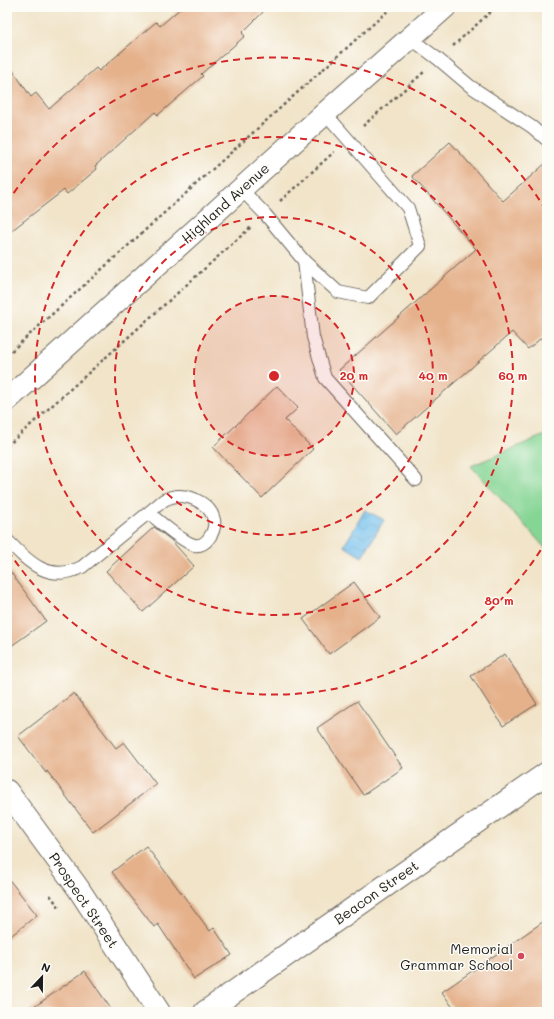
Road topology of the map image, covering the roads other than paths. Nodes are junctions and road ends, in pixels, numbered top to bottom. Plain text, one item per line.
1 (445, 7) edge
2 (410, 38) junction
3 (325, 113) junction
4 (547, 140) edge
5 (241, 189) junction
6 (304, 261) junction
7 (7, 400) edge
8 (416, 480) dead end
9 (149, 513) junction
10 (7, 540) edge
11 (547, 773) edge
12 (7, 791) edge
13 (159, 1012) edge
14 (205, 1012) edge

1 - 2 street, Highland Avenue
2 - 3 street, Highland Avenue
2 - 4 lane
3 - 5 street, Highland Avenue
3 - 6 lane
5 - 6 lane
5 - 7 street, Highland Avenue
6 - 8 lane
9 - 9 lane
9 - 10 lane
11 - 14 street, Beacon Street
12 - 13 street, Prospect Street

